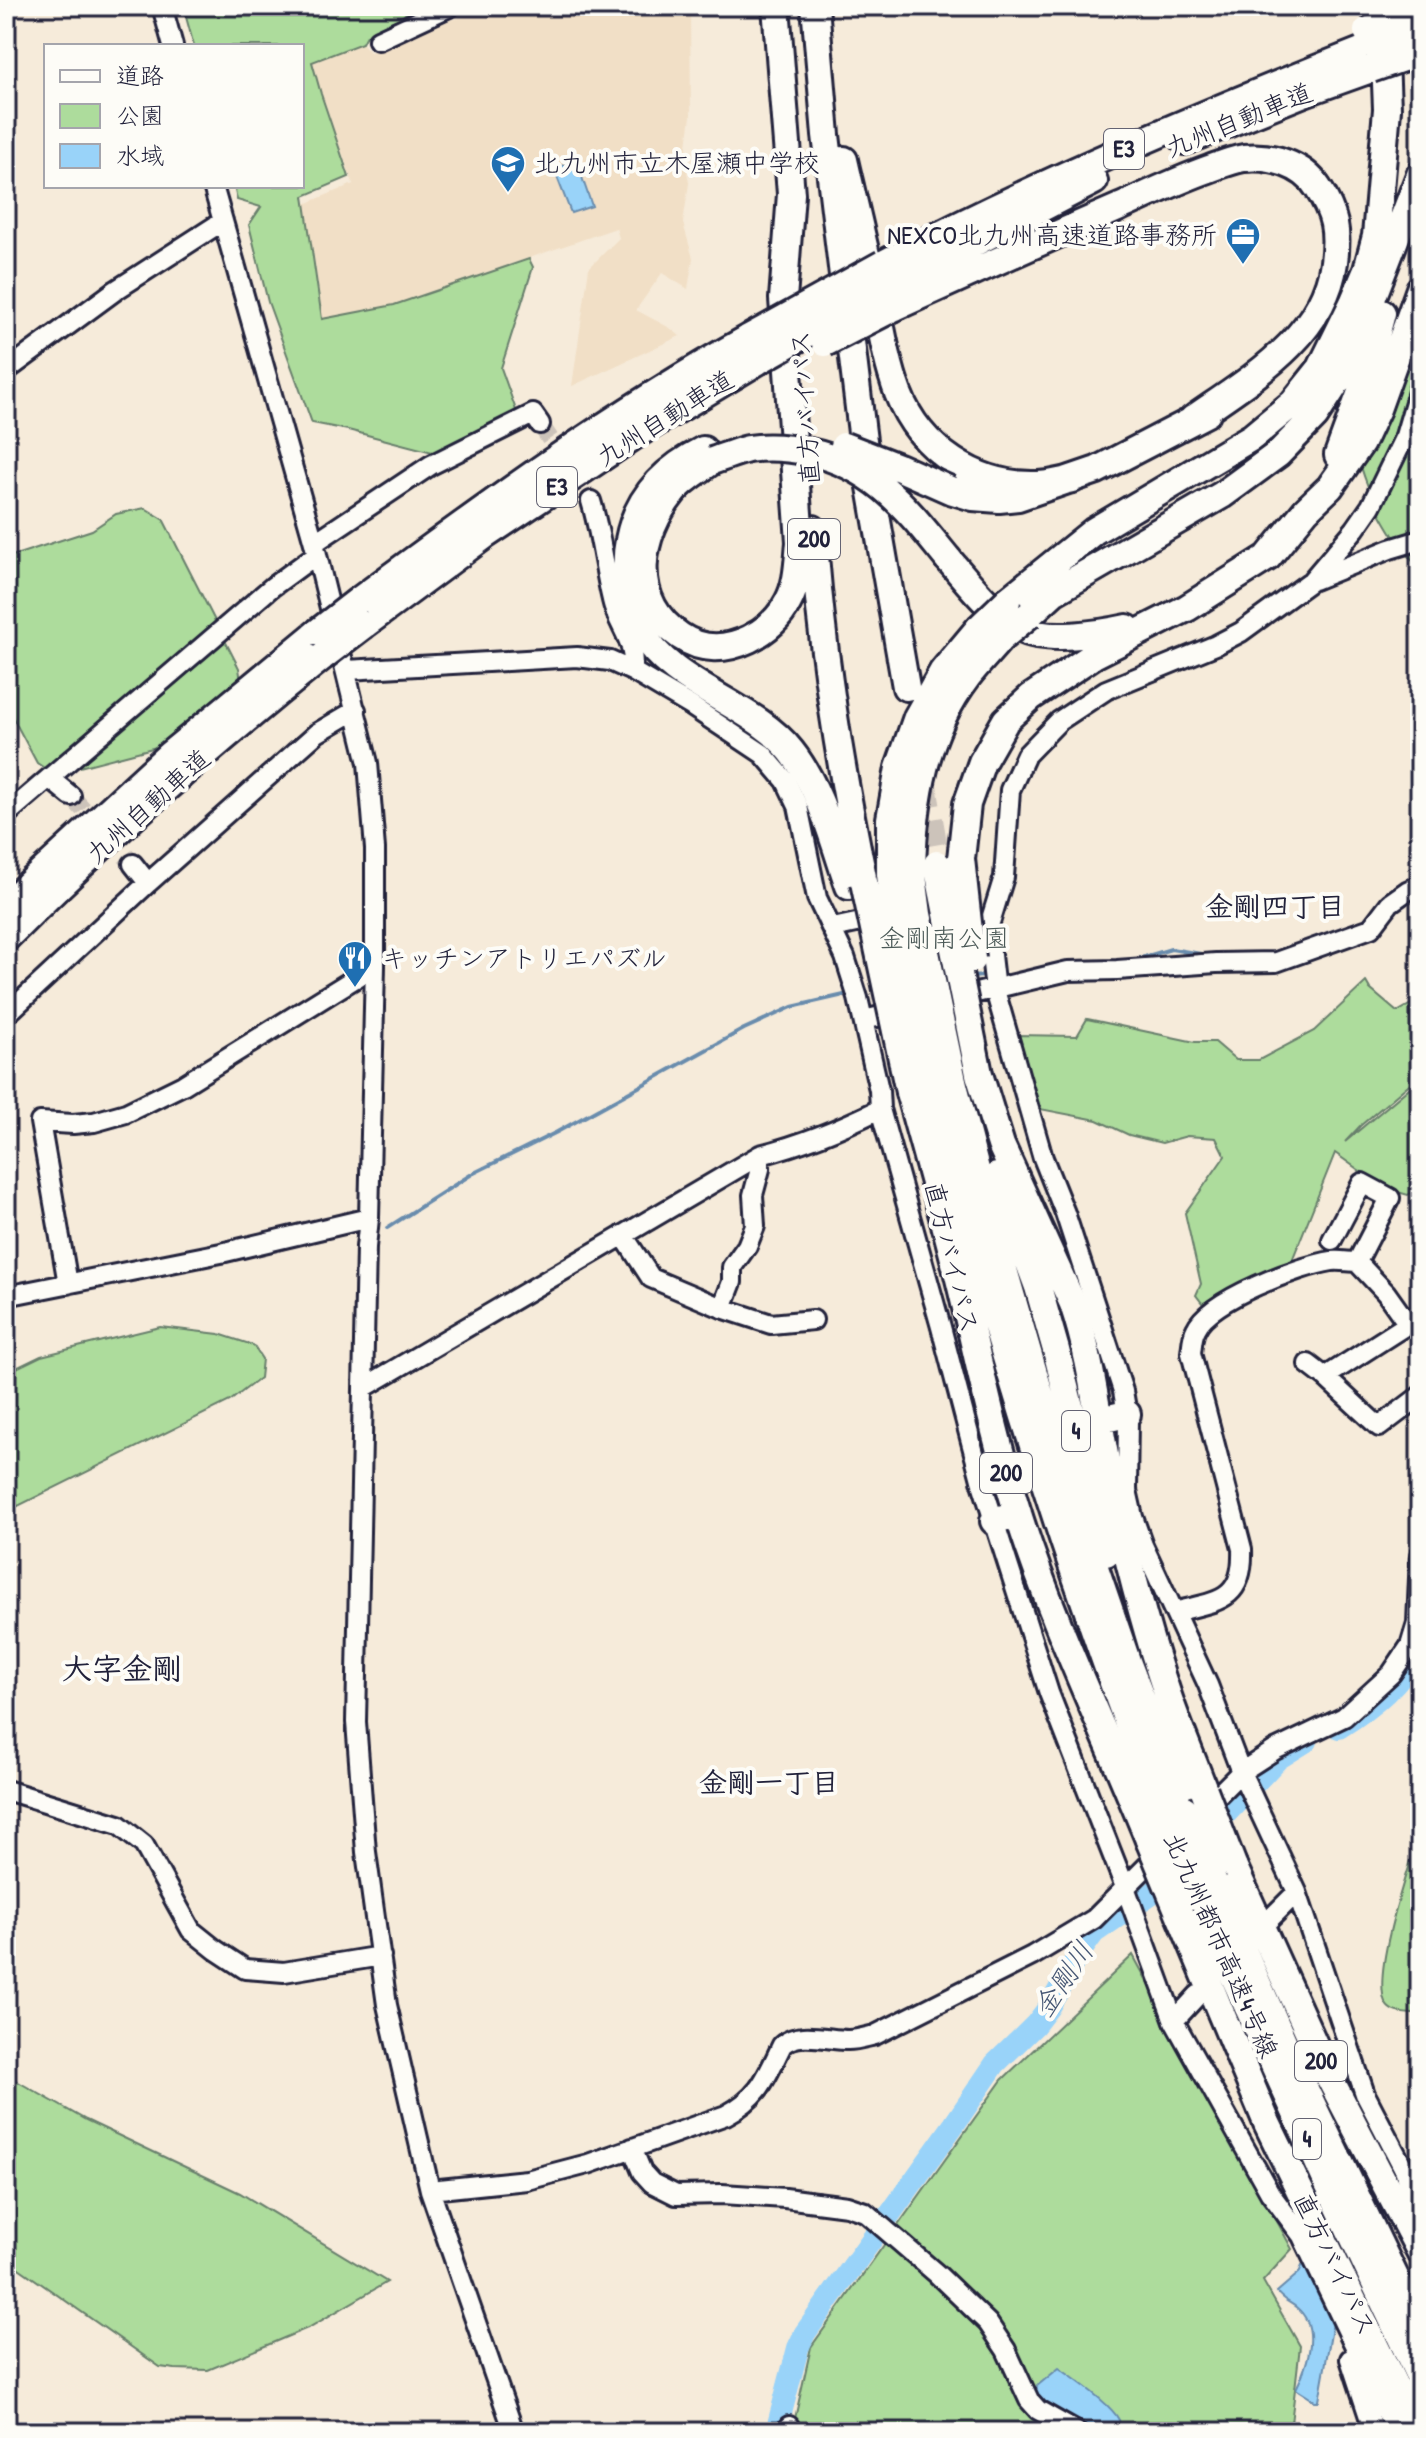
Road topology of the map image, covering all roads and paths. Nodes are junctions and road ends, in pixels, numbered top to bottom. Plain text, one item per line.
1 (162, 6) edge
2 (451, 6) edge
3 (776, 6) edge
4 (788, 6) edge
5 (815, 6) edge
6 (823, 6) edge
7 (1383, 6) edge
8 (1410, 6) edge
9 (1420, 8) edge
10 (1420, 29) edge
11 (378, 40) dead end
12 (172, 44) edge
13 (1370, 49) junction
14 (1420, 50) edge
15 (1420, 175) edge
16 (214, 188) edge
17 (1382, 189) junction
18 (791, 194) junction
19 (223, 221) junction
20 (1393, 249) junction
21 (888, 286) junction
22 (1420, 289) edge
23 (756, 358) junction
24 (6, 371) edge
25 (1420, 385) edge
26 (1193, 419) junction
27 (540, 424) dead end
28 (710, 454) junction
29 (1073, 479) junction
30 (591, 501) tunnel mouth
31 (1306, 510) junction
32 (1420, 540) edge
33 (316, 548) junction
34 (1311, 581) junction
35 (1018, 607) junction
36 (1187, 608) junction
37 (361, 613) junction
38 (320, 644) junction
39 (347, 670) junction
40 (632, 671) junction
41 (906, 687) dead end
42 (356, 710) junction
43 (49, 778) junction
44 (71, 796) tunnel mouth
45 (6, 815) edge
46 (927, 863) junction
47 (133, 864) tunnel mouth
48 (148, 883) junction
49 (856, 884) junction
50 (1420, 885) edge
51 (999, 890) junction
52 (6, 905) edge
53 (833, 928) junction
54 (6, 938) edge
55 (375, 966) junction
56 (995, 990) junction
57 (6, 1015) edge
58 (864, 1020) junction
59 (985, 1080) junction
60 (931, 1086) junction
61 (880, 1109) junction
62 (760, 1155) junction
63 (369, 1218) junction
64 (623, 1235) junction
65 (1332, 1240) dead end
66 (1357, 1262) junction
67 (68, 1284) junction
68 (961, 1287) junction
69 (6, 1296) edge
70 (722, 1308) junction
71 (813, 1320) dead end
72 (1414, 1320) edge
73 (1308, 1364) dead end
74 (1325, 1377) junction
75 (365, 1387) junction
76 (1420, 1396) edge
77 (1127, 1414) junction
78 (1100, 1420) junction
79 (1006, 1517) junction
80 (1420, 1555) edge
81 (1174, 1612) junction
82 (1158, 1770) junction
83 (1241, 1772) junction
84 (6, 1790) edge
85 (1167, 1824) junction
86 (1125, 1887) junction
87 (1206, 1890) junction
88 (1297, 1892) junction
89 (1269, 1920) dead end
90 (381, 1956) junction
91 (1198, 1995) dead end
92 (1174, 2021) junction
93 (632, 2148) junction
94 (1405, 2171) junction
95 (430, 2190) junction
96 (1420, 2194) edge
97 (1420, 2214) edge
98 (1308, 2227) junction
99 (1420, 2251) edge
100 (1348, 2311) junction
101 (1420, 2329) edge
102 (1353, 2341) junction
103 (1420, 2378) edge
104 (514, 2432) edge
105 (1077, 2432) edge
106 (1374, 2432) edge
107 (1396, 2432) edge
108 (1417, 2432) edge

1 - 12 street
2 - 11 street
3 - 18 highway
4 - 18 highway, 直方バイパス / 200
5 - 41 highway, 直方バイパス / 200
6 - 29 highway
7 - 17 highway
8 - 14 highway
9 - 13 highway, bridge
10 - 13 highway, 九州自動車道 / E3, bridge
13 - 14 highway, 九州自動車道 / E3, bridge
13 - 21 highway, 九州自動車道 / E3
13 - 21 highway, 九州自動車道 / E3
15 - 20 highway
16 - 19 street
17 - 26 highway
17 - 35 highway
18 - 28 highway
18 - 49 highway, 直方バイパス / 200
19 - 24 street
19 - 33 street
20 - 31 highway
20 - 35 highway
21 - 23 highway, bridge
21 - 23 highway, 九州自動車道 / E3, bridge
21 - 26 highway
22 - 31 highway
23 - 37 highway, 九州自動車道 / E3
23 - 37 highway, 九州自動車道 / E3
25 - 34 street
26 - 29 highway
27 - 33 street
28 - 29 highway, bridge
28 - 36 highway, bridge
28 - 49 highway
30 - 40 street
31 - 36 highway
32 - 34 street
33 - 39 street
33 - 43 street
34 - 51 street
35 - 46 highway, bridge
36 - 46 highway
37 - 38 highway, 九州自動車道 / E3, bridge
38 - 52 highway, 九州自動車道 / E3
38 - 54 highway, 九州自動車道 / E3
39 - 40 street
39 - 42 street
40 - 53 street
42 - 48 street
42 - 55 street
43 - 44 street
43 - 45 street
46 - 59 highway, bridge
46 - 60 highway, bridge
47 - 48 street
48 - 57 street
49 - 60 highway, bridge
50 - 56 street
51 - 53 street
51 - 56 street
53 - 58 street
55 - 63 street
55 - 67 street
56 - 58 street
56 - 77 street
58 - 61 street
59 - 78 highway, 直方バイパス / 200
59 - 82 highway, 4
60 - 68 highway, 直方バイパス / 200
60 - 82 highway
61 - 62 street
61 - 79 street
62 - 64 street
62 - 70 street
63 - 67 street
63 - 75 street
64 - 70 street
64 - 75 street
65 - 66 street
66 - 72 street
66 - 81 street
67 - 69 street
68 - 79 highway, 直方バイパス / 200
68 - 82 highway, 4
70 - 71 street
72 - 74 street
73 - 74 street
74 - 76 street
75 - 90 street
77 - 78 highway
77 - 81 street
78 - 87 highway, 直方バイパス / 200, bridge
79 - 85 highway, 直方バイパス / 200
79 - 86 street
80 - 83 street
81 - 83 street
82 - 85 highway, 北九州都市高速4号線 / 4
83 - 86 street
83 - 88 street
84 - 90 street
85 - 87 highway, 北九州都市高速4号線 / 4, bridge
86 - 92 street
86 - 93 street
87 - 98 highway, 直方バイパス / 200
87 - 99 highway, 直方バイパス / 200
87 - 101 highway, 北九州都市高速4号線 / 4
87 - 103 highway, 北九州都市高速4号線 / 4
88 - 89 street
88 - 94 street
90 - 95 street
91 - 92 street
92 - 98 street
93 - 95 street
93 - 105 street
94 - 96 street
94 - 97 street
95 - 104 street
98 - 100 highway, 直方バイパス / 200
100 - 102 street
100 - 108 highway, 直方バイパス / 200
102 - 106 street
102 - 107 street

